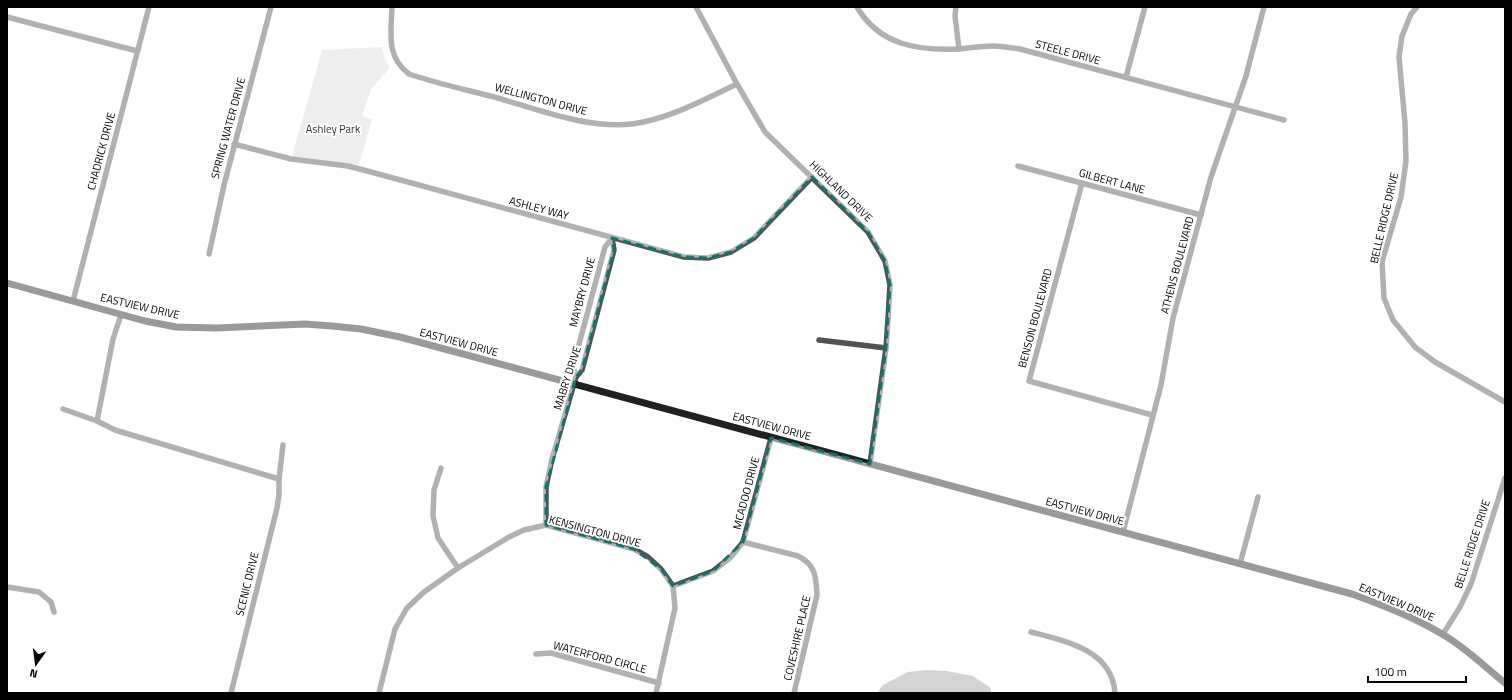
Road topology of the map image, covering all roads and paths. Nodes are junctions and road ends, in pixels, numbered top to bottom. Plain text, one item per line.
1 (149, 7) edge
2 (270, 7) edge
3 (392, 7) edge
4 (696, 7) edge
5 (857, 7) edge
6 (956, 7) edge
7 (1145, 7) edge
8 (1264, 7) edge
9 (1417, 7) edge
10 (7, 17) edge
11 (959, 49) junction
12 (137, 51) junction
13 (1126, 78) junction
14 (737, 84) junction
15 (1234, 107) junction
16 (1284, 120) dead end
17 (234, 144) junction
18 (1018, 166) dead end
19 (812, 177) junction
20 (1082, 183) junction
21 (1200, 215) junction
22 (612, 238) junction
23 (209, 254) dead end
24 (7, 283) edge
25 (73, 301) junction
26 (121, 315) junction
27 (819, 340) dead end
28 (886, 348) junction
29 (576, 377) junction
30 (574, 384) junction
31 (1505, 402) edge
32 (63, 409) dead end
33 (1152, 415) junction
34 (97, 421) junction
35 (771, 438) junction
36 (283, 445) dead end
37 (870, 464) junction
38 (441, 468) dead end
39 (1505, 478) edge
40 (279, 479) junction
41 (1258, 497) dead end
42 (546, 526) junction
43 (1123, 532) junction
44 (743, 542) junction
45 (1240, 564) junction
46 (458, 568) junction
47 (673, 586) junction
48 (7, 587) edge
49 (54, 612) dead end
50 (1031, 632) dead end
51 (1442, 634) junction
52 (536, 654) dead end
53 (659, 683) junction
54 (1505, 683) edge
55 (231, 693) edge
56 (379, 693) edge
57 (656, 693) edge
58 (794, 693) edge
59 (1115, 693) edge

1 - 12 street, CHADRICK DRIVE
2 - 17 street, SPRING WATER DRIVE
3 - 14 street, WELLINGTON DRIVE
4 - 14 street, HIGHLAND DRIVE
5 - 11 street, STEELE DRIVE
6 - 11 street
7 - 13 street
8 - 15 street, ATHENS BOULEVARD
9 - 31 street, BELLE RIDGE DRIVE
10 - 12 street
11 - 13 street, STEELE DRIVE
12 - 25 street, CHADRICK DRIVE
13 - 15 street, STEELE DRIVE
14 - 19 street, HIGHLAND DRIVE
15 - 16 street, STEELE DRIVE
15 - 21 street, ATHENS BOULEVARD
17 - 22 street, ASHLEY WAY
17 - 23 street, SPRING WATER DRIVE
18 - 20 street, GILBERT LANE
19 - 22 street, ASHLEY WAY
19 - 28 street, HIGHLAND DRIVE
20 - 21 street, GILBERT LANE
20 - 33 street, BENSON BOULEVARD
21 - 33 street, ATHENS BOULEVARD
22 - 29 street, MABRY DRIVE
22 - 29 street, MAYBRY DRIVE
24 - 25 street, EASTVIEW DRIVE
25 - 26 street, EASTVIEW DRIVE
26 - 30 street, EASTVIEW DRIVE
26 - 34 street
27 - 28 street
28 - 37 street, HIGHLAND DRIVE
29 - 30 street, MABRY DRIVE
30 - 35 street, EASTVIEW DRIVE
30 - 42 street, MABRY DRIVE
32 - 34 street
33 - 43 street, ATHENS BOULEVARD
34 - 40 street
35 - 37 street, EASTVIEW DRIVE
35 - 44 street, MCADOO DRIVE
36 - 40 street, SCENIC DRIVE
37 - 43 street, EASTVIEW DRIVE
38 - 46 street
39 - 51 street, BELLE RIDGE DRIVE
40 - 55 street, SCENIC DRIVE
41 - 45 street
42 - 46 street, KENSINGTON DRIVE
42 - 47 street, KENSINGTON DRIVE
43 - 45 street, EASTVIEW DRIVE
44 - 47 street, MCADOO DRIVE
44 - 58 street, COVESHIRE PLACE
45 - 51 street, EASTVIEW DRIVE
46 - 56 street, KENSINGTON DRIVE
47 - 53 street
48 - 49 street
50 - 59 street
51 - 54 street, EASTVIEW DRIVE
52 - 53 street, WATERFORD CIRCLE
53 - 57 street

